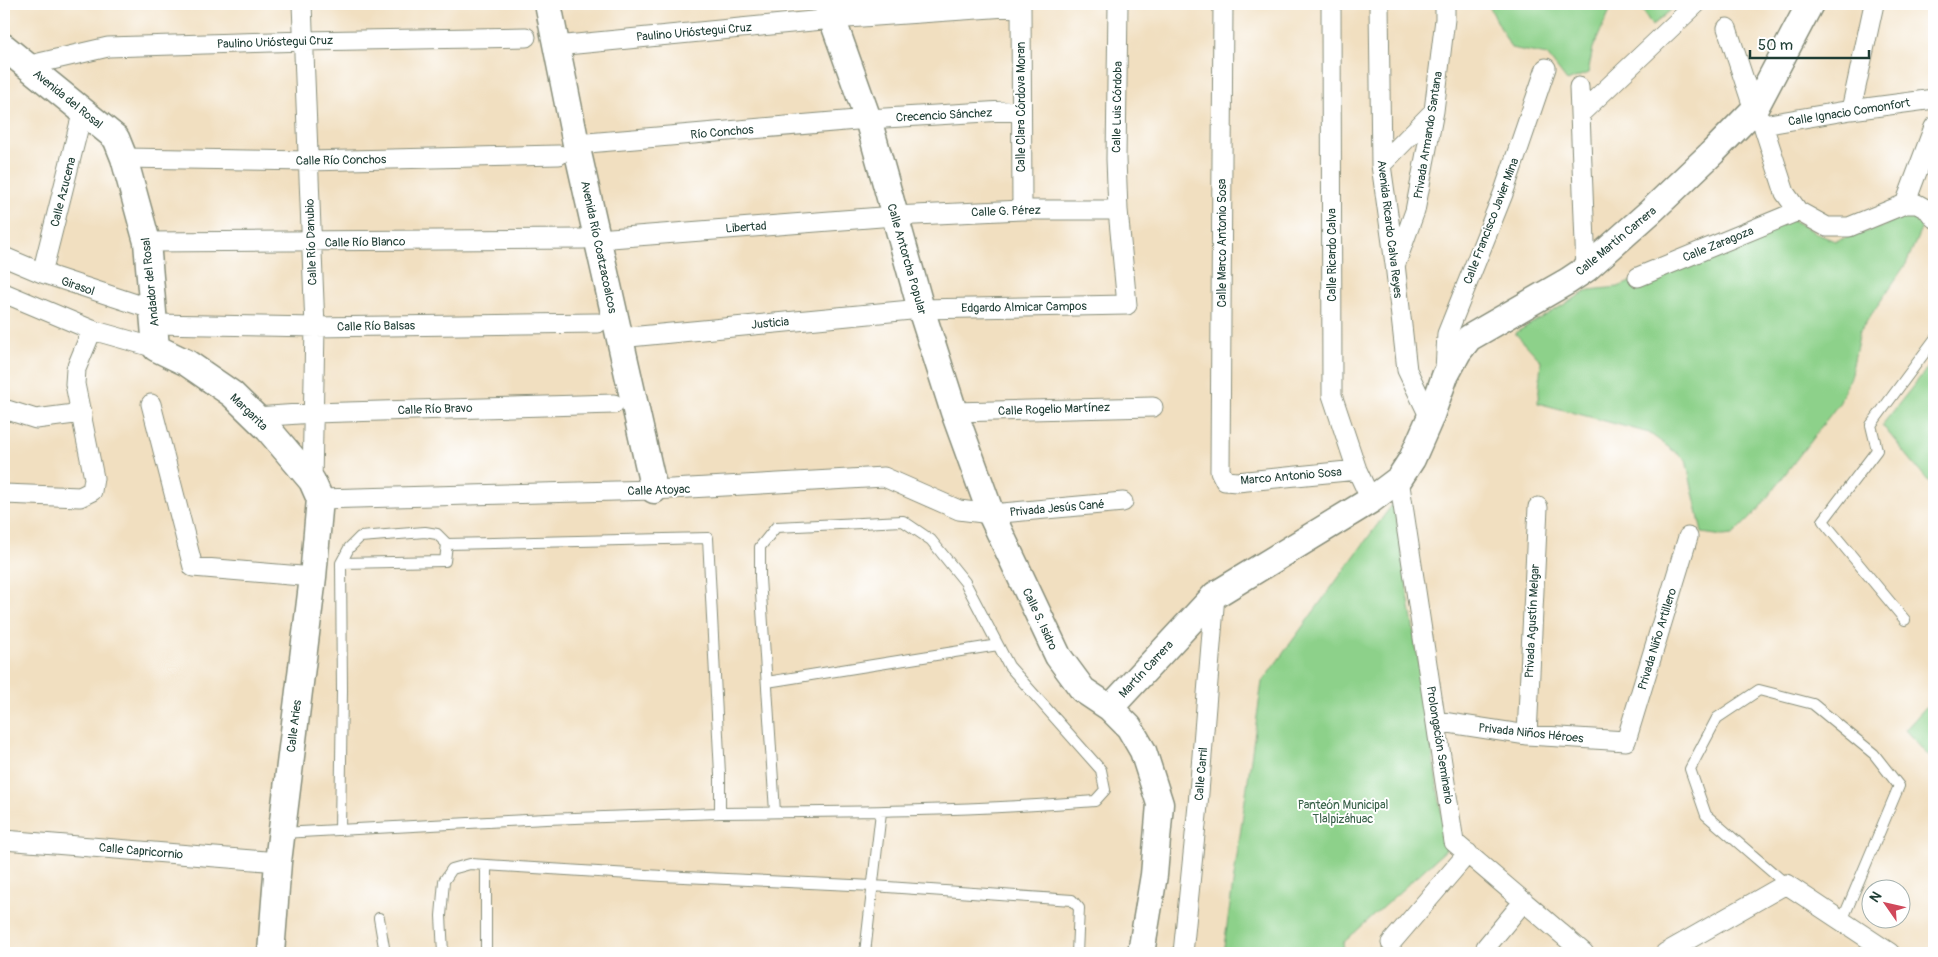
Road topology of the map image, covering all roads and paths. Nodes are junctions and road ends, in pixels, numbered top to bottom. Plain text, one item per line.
1 (302, 4) edge
2 (548, 4) edge
3 (1118, 4) edge
4 (1223, 4) edge
5 (1331, 4) edge
6 (1379, 4) edge
7 (1445, 4) edge
8 (1696, 4) edge
9 (1810, 4) edge
10 (1874, 4) edge
11 (1021, 5) edge
12 (830, 11) edge
13 (1728, 28) dead end
14 (526, 37) dead end
15 (304, 41) junction
16 (556, 46) junction
17 (4, 48) edge
18 (26, 66) junction
19 (1546, 68) dead end
20 (1579, 87) dead end
21 (1934, 99) edge
22 (83, 110) junction
23 (1021, 110) junction
24 (1851, 110) junction
25 (1434, 111) junction
26 (1580, 114) junction
27 (1759, 118) junction
28 (868, 119) junction
29 (1934, 127) edge
30 (567, 150) junction
31 (124, 158) junction
32 (308, 161) junction
33 (1381, 165) junction
34 (1905, 204) junction
35 (1022, 210) junction
36 (1118, 210) junction
37 (1798, 211) junction
38 (894, 216) junction
39 (1934, 218) edge
40 (591, 239) junction
41 (147, 242) junction
42 (311, 242) junction
43 (4, 256) edge
44 (1395, 264) junction
45 (1586, 269) junction
46 (42, 273) junction
47 (1638, 277) dead end
48 (4, 293) edge
49 (1127, 305) joint
50 (921, 309) junction
51 (598, 322) dead end
52 (155, 327) junction
53 (315, 327) junction
54 (92, 330) junction
55 (619, 338) junction
56 (1934, 340) edge
57 (1445, 376) junction
58 (151, 404) dead end
59 (614, 404) dead end
60 (1153, 407) dead end
61 (4, 409) edge
62 (954, 412) junction
63 (82, 413) junction
64 (313, 413) junction
65 (256, 417) junction
66 (1430, 418) junction
67 (1357, 470) junction
68 (1399, 479) junction
69 (1225, 481) joint
70 (316, 490) junction
71 (654, 490) junction
72 (4, 494) edge
73 (1371, 500) junction
74 (1122, 502) dead end
75 (1538, 507) dead end
76 (991, 514) junction
77 (1688, 537) dead end
78 (446, 544) junction
79 (342, 563) junction
80 (313, 577) junction
81 (1215, 595) junction
82 (1905, 620) dead end
83 (998, 645) junction
84 (767, 682) junction
85 (1110, 708) junction
86 (1436, 721) junction
87 (1526, 735) junction
88 (1626, 742) joint
89 (775, 812) junction
90 (881, 812) junction
91 (720, 813) junction
92 (340, 830) junction
93 (281, 833) junction
94 (4, 840) edge
95 (1468, 853) junction
96 (278, 862) junction
97 (486, 865) junction
98 (1786, 884) junction
99 (873, 886) junction
100 (1524, 901) junction
101 (379, 918) dead end
102 (1842, 921) junction
103 (1392, 943) dead end
104 (1486, 947) dead end
105 (271, 953) edge
106 (385, 953) edge
107 (443, 953) edge
108 (486, 953) edge
109 (865, 953) edge
110 (1077, 953) edge
111 (1141, 953) edge
112 (1184, 953) edge
113 (1584, 953) edge
114 (1665, 953) edge
115 (1890, 953) edge

1 - 15 street, Calle Río Danubio
2 - 16 street, Avenida Río Coatzacoalcos
3 - 36 street, Calle Luis Córdoba
4 - 69 street, Calle Marco Antonio Sosa
5 - 67 street, Calle Ricardo Calva
6 - 33 street, Avenida Ricardo Calva Reyes
7 - 25 street, Privada Armando Santana
8 - 26 street
9 - 27 street, Calle Martín Carrera
10 - 24 street
11 - 12 street, Paulino Urióstegui Cruz
11 - 23 street, Calle Clara Córdova Moran
12 - 16 street, Paulino Urióstegui Cruz
12 - 28 street, Calle Antorcha Popular
13 - 27 street
14 - 15 street, Paulino Urióstegui Cruz
15 - 18 street, Paulino Urióstegui Cruz
15 - 32 street, Calle Río Danubio
16 - 30 street, Avenida Río Coatzacoalcos
17 - 18 street, Avenida del Rosal
18 - 22 street, Avenida del Rosal
19 - 57 street, Calle Francisco Javier Mina
20 - 26 street
21 - 24 street, Calle Ignacio Comonfort
22 - 31 street, Avenida del Rosal
22 - 46 street, Calle Azucena
23 - 28 street, Crecencio Sánchez
23 - 35 street, Calle Clara Córdova Moran
24 - 27 street, Calle Ignacio Comonfort
25 - 33 street
25 - 44 street, Privada Armando Santana
26 - 45 street
27 - 37 street
27 - 45 street, Calle Martín Carrera
28 - 30 street, Río Conchos
28 - 38 street, Calle Antorcha Popular
29 - 34 street
30 - 32 street, Calle Río Conchos
30 - 40 street, Avenida Río Coatzacoalcos
31 - 32 street, Calle Río Conchos
31 - 41 street, Andador del Rosal
32 - 42 street, Calle Río Danubio
33 - 44 street, Avenida Ricardo Calva Reyes
34 - 37 street
34 - 39 street
35 - 36 street, Calle G. Pérez
35 - 38 street, Calle G. Pérez
36 - 49 street, Calle Luis Córdoba
37 - 47 street, Calle Zaragoza
38 - 40 street, Libertad
38 - 50 street, Calle Antorcha Popular
40 - 42 street, Calle Río Blanco
40 - 55 street, Avenida Río Coatzacoalcos
41 - 42 street, Calle Río Blanco
41 - 52 street, Andador del Rosal
42 - 53 street, Calle Río Danubio
43 - 46 street, Girasol
44 - 66 street, Avenida Ricardo Calva Reyes
45 - 57 street, Calle Martín Carrera
46 - 52 street, Girasol
48 - 54 street
49 - 50 street, Edgardo Almicar Campos
50 - 55 street, Justicia
50 - 62 street, Calle Antorcha Popular
51 - 53 street, Calle Río Balsas
52 - 53 street, Calle Río Balsas
52 - 54 street
52 - 65 street, Margarita
53 - 64 street, Calle Río Danubio
54 - 63 street
55 - 71 street, Avenida Río Coatzacoalcos
56 - 82 lane
57 - 66 street, Calle Martín Carrera
58 - 80 street
59 - 64 street, Calle Río Bravo
60 - 62 street, Calle Rogelio Martínez
61 - 63 street
62 - 76 street, Calle Antorcha Popular
63 - 72 street
64 - 65 street, Calle Río Bravo
64 - 70 street, Calle Río Danubio
65 - 70 street, Margarita
66 - 68 street, Calle Martín Carrera
67 - 69 street, Marco Antonio Sosa
67 - 73 street, Calle Ricardo Calva
68 - 73 street, Calle Martín Carrera
68 - 86 street, Prolongación Seminario
70 - 71 street, Calle Atoyac
70 - 80 street, Calle Aries
71 - 76 street, Calle Atoyac
73 - 81 street, Martín Carrera
74 - 76 street, Privada Jesús Cané
75 - 87 street, Privada Agustín Melgar
76 - 85 street, Calle S. Isidro
77 - 88 street, Privada Niño Artillero
78 - 79 lane
78 - 79 lane
78 - 91 lane
79 - 92 lane
80 - 93 street, Calle Aries
81 - 85 street, Martín Carrera
81 - 112 street, Calle Carril
83 - 84 lane
83 - 84 lane
83 - 90 lane
84 - 89 lane
85 - 111 street, Martín Carrera
86 - 87 street, Privada Niños Héroes
86 - 95 street, Prolongación Seminario
87 - 88 street, Privada Niños Héroes
89 - 90 lane
89 - 91 lane
90 - 99 lane
91 - 92 lane
92 - 93 lane
93 - 96 street, Calle Aries
94 - 96 street, Calle Capricornio
95 - 100 street, Prolongación Seminario
95 - 103 street
96 - 105 street, Calle Aries
97 - 99 lane
97 - 107 lane
97 - 108 lane
98 - 102 street
98 - 102 lane
98 - 114 street
99 - 109 lane
99 - 110 lane
100 - 104 street
100 - 113 street, Prolongación Seminario
101 - 106 lane
102 - 115 street

